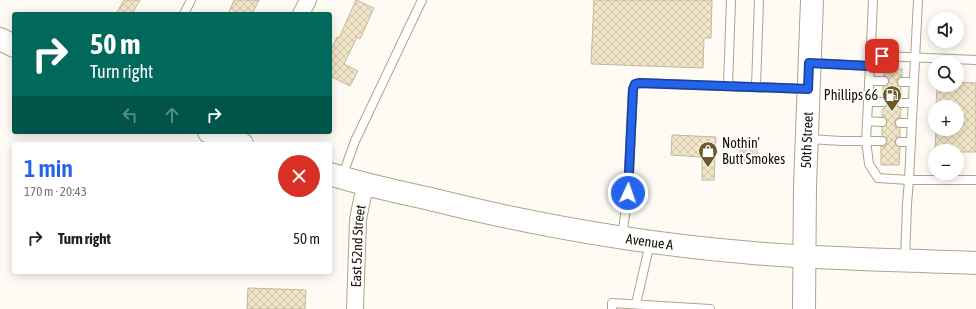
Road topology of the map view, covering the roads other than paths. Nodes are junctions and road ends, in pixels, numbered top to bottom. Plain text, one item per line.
1 (191, 0) edge
2 (308, 0) edge
3 (422, 0) edge
4 (731, 0) edge
5 (759, 0) edge
6 (812, 0) edge
7 (873, 0) edge
8 (918, 0) edge
9 (185, 12) edge
10 (302, 12) edge
11 (0, 39) edge
12 (12, 45) edge
13 (916, 57) junction
14 (976, 60) edge
15 (809, 63) junction
16 (870, 66) junction
17 (869, 81) junction
18 (884, 81) dead end
19 (902, 82) dead end
20 (914, 82) junction
21 (728, 86) junction
22 (756, 87) junction
23 (808, 89) junction
24 (868, 102) junction
25 (883, 102) dead end
26 (901, 103) dead end
27 (913, 103) junction
28 (867, 121) junction
29 (882, 122) dead end
30 (900, 122) dead end
31 (912, 123) junction
32 (217, 134) edge
33 (807, 139) junction
34 (242, 140) edge
35 (866, 141) junction
36 (882, 141) dead end
37 (900, 142) dead end
38 (911, 142) junction
39 (336, 176) edge
40 (910, 180) junction
41 (976, 180) edge
42 (366, 184) junction
43 (622, 238) junction
44 (650, 242) junction
45 (804, 257) junction
46 (905, 260) junction
47 (976, 262) edge
48 (636, 304) junction
49 (355, 309) edge
50 (612, 309) edge
51 (710, 309) edge
52 (804, 309) edge

1 - 9 lane
2 - 10 street
3 - 39 lane
4 - 21 lane
5 - 22 lane
6 - 15 main road, 50th Street
7 - 16 lane
8 - 13 lane
11 - 12 main road
13 - 14 lane
13 - 16 lane
13 - 20 lane
15 - 16 lane
15 - 23 main road, 50th Street
16 - 17 lane
17 - 18 lane
17 - 24 lane
19 - 20 lane
20 - 27 lane
21 - 22 lane
21 - 43 lane
22 - 23 lane
23 - 33 main road, 50th Street
24 - 25 lane
24 - 28 lane
26 - 27 lane
27 - 31 lane
28 - 29 lane
28 - 35 lane
30 - 31 lane
31 - 38 lane
32 - 34 main road
33 - 35 lane
33 - 45 main road, 50th Street
35 - 36 lane
35 - 40 lane
37 - 38 lane
38 - 40 lane
39 - 42 main road, Avenue A
40 - 41 lane
40 - 46 lane
42 - 43 main road, Avenue A
42 - 49 street, East 52nd Street
43 - 44 main road, Avenue A
44 - 45 main road, Avenue A
44 - 48 lane
45 - 46 main road, Avenue A
45 - 52 main road, 50th Street
46 - 47 main road, Avenue A
48 - 50 lane
48 - 51 lane

